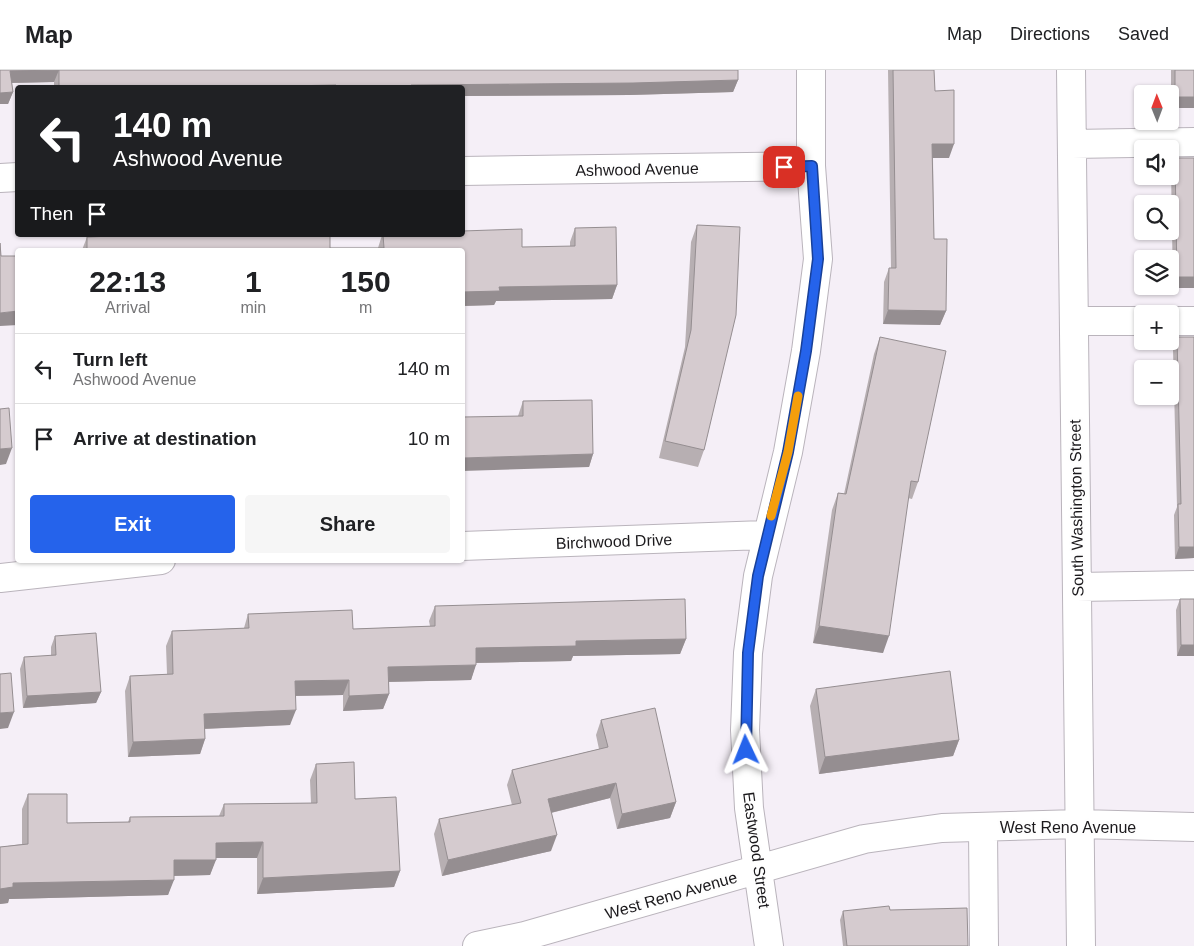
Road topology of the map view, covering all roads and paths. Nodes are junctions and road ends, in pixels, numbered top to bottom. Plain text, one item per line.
1 (811, 70) edge
2 (1071, 70) edge
3 (1194, 142) edge
4 (1072, 144) junction
5 (812, 166) junction
6 (465, 171) edge
7 (0, 178) edge
8 (15, 178) edge
9 (1194, 320) edge
10 (1074, 321) junction
11 (1134, 321) edge
12 (1179, 321) edge
13 (766, 535) junction
14 (465, 546) edge
15 (134, 563) edge
16 (0, 578) edge
17 (1194, 585) edge
18 (1077, 588) junction
19 (1079, 824) junction
20 (1194, 827) edge
21 (983, 828) junction
22 (759, 870) junction
23 (476, 946) edge
24 (769, 946) edge
25 (984, 946) edge
26 (1080, 946) edge

1 - 5 street, Eastwood Street
2 - 4 street, South Washington Street
3 - 4 street
4 - 10 street, South Washington Street
5 - 6 street, Ashwood Avenue
5 - 13 street, Eastwood Street
7 - 8 street
9 - 12 street
10 - 11 street
10 - 18 street, South Washington Street
13 - 14 street, Birchwood Drive
13 - 22 street, Eastwood Street
15 - 16 street
17 - 18 street
18 - 19 street, South Washington Street
19 - 20 street, West Reno Avenue
19 - 21 street, West Reno Avenue
19 - 26 street, South Washington Street
21 - 22 street, West Reno Avenue
21 - 25 street
22 - 23 street, West Reno Avenue
22 - 24 street, Eastwood Street

